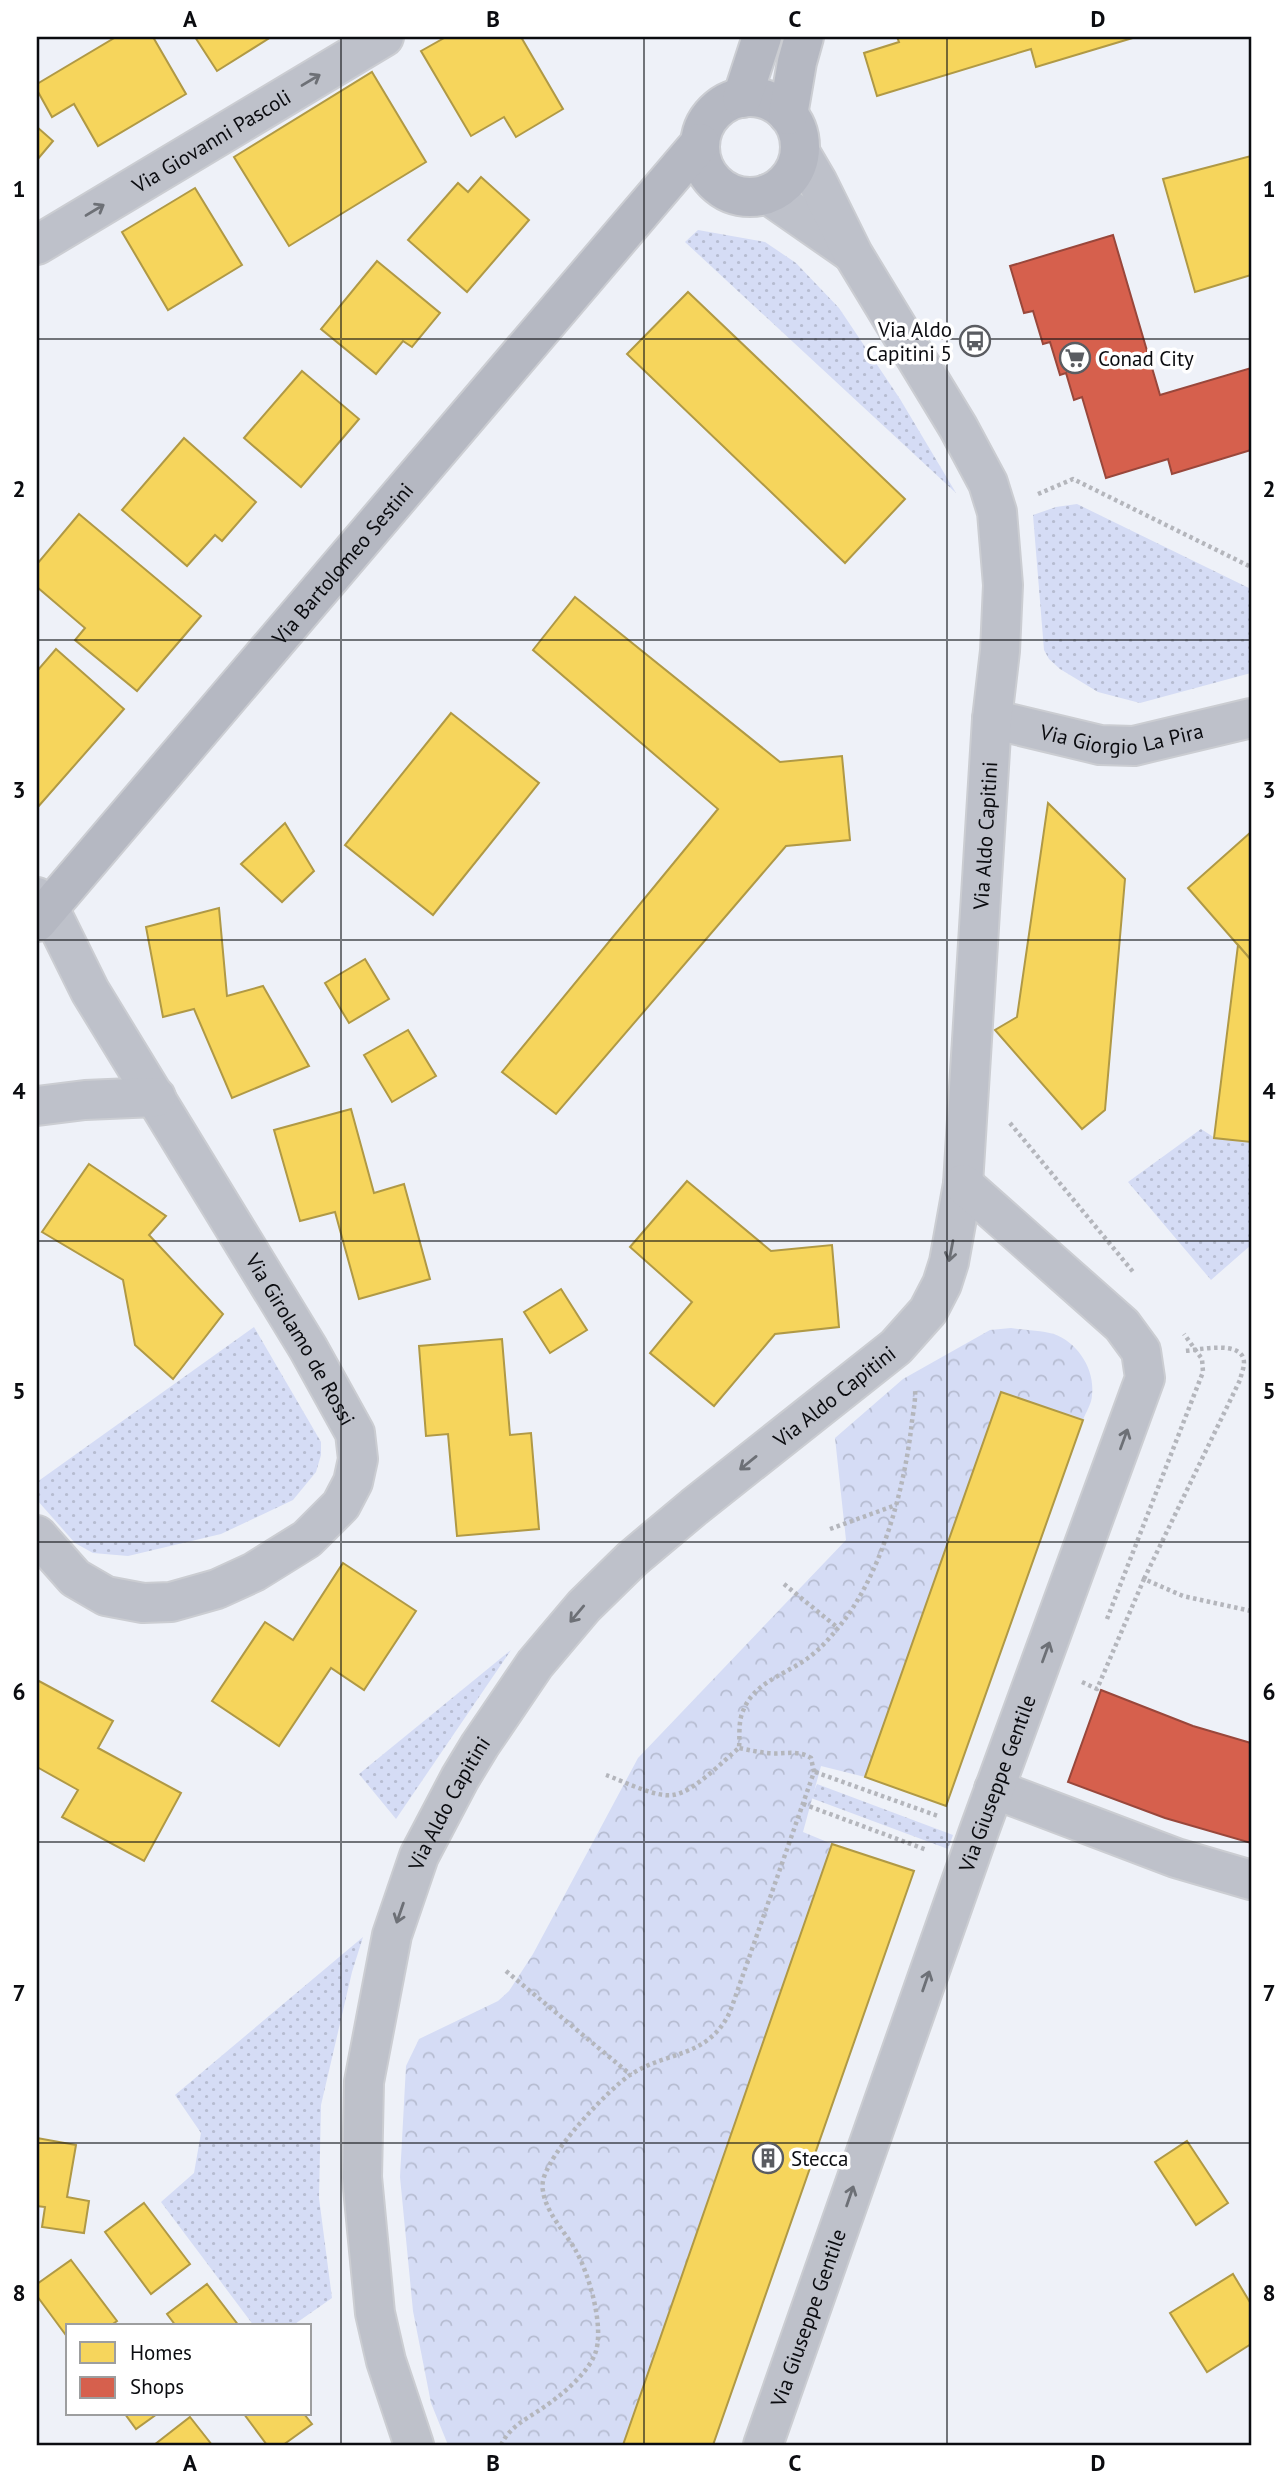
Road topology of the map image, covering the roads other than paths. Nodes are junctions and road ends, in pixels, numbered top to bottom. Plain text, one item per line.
1 (384, 37) edge
2 (761, 37) edge
3 (804, 37) edge
4 (742, 98) junction
5 (788, 115) junction
6 (700, 143) junction
7 (800, 152) junction
8 (715, 183) junction
9 (767, 194) junction
10 (648, 206) junction
11 (37, 245) edge
12 (853, 254) junction
13 (1251, 718) edge
14 (992, 719) junction
15 (41, 909) edge
16 (156, 1097) junction
17 (37, 1106) edge
18 (963, 1184) junction
19 (37, 1535) edge
20 (994, 1789) junction
21 (1251, 1880) edge
22 (414, 2445) edge
23 (763, 2445) edge

11 -> 1 street, Via Giovanni Pascoli
2 - 4 main road
3 - 5 main road
4 - 5 main road
4 - 6 main road
5 - 7 main road
6 - 8 main road
6 - 10 main road, Via Bartolomeo Sestini
7 - 9 main road
7 - 12 street, Via Aldo Capitini
8 - 9 main road
8 - 10 main road
9 - 12 street, Via Aldo Capitini
10 - 15 main road, Via Bartolomeo Sestini
12 - 14 street, Via Aldo Capitini
13 - 14 street, Via Giorgio La Pira
14 - 18 street, Via Aldo Capitini
15 - 16 street, Via Girolamo de Rossi
16 - 17 street
16 - 19 street, Via Girolamo de Rossi
20 -> 18 street, Via Giuseppe Gentile
18 -> 22 street, Via Aldo Capitini
20 - 21 street
23 -> 20 street, Via Giuseppe Gentile

